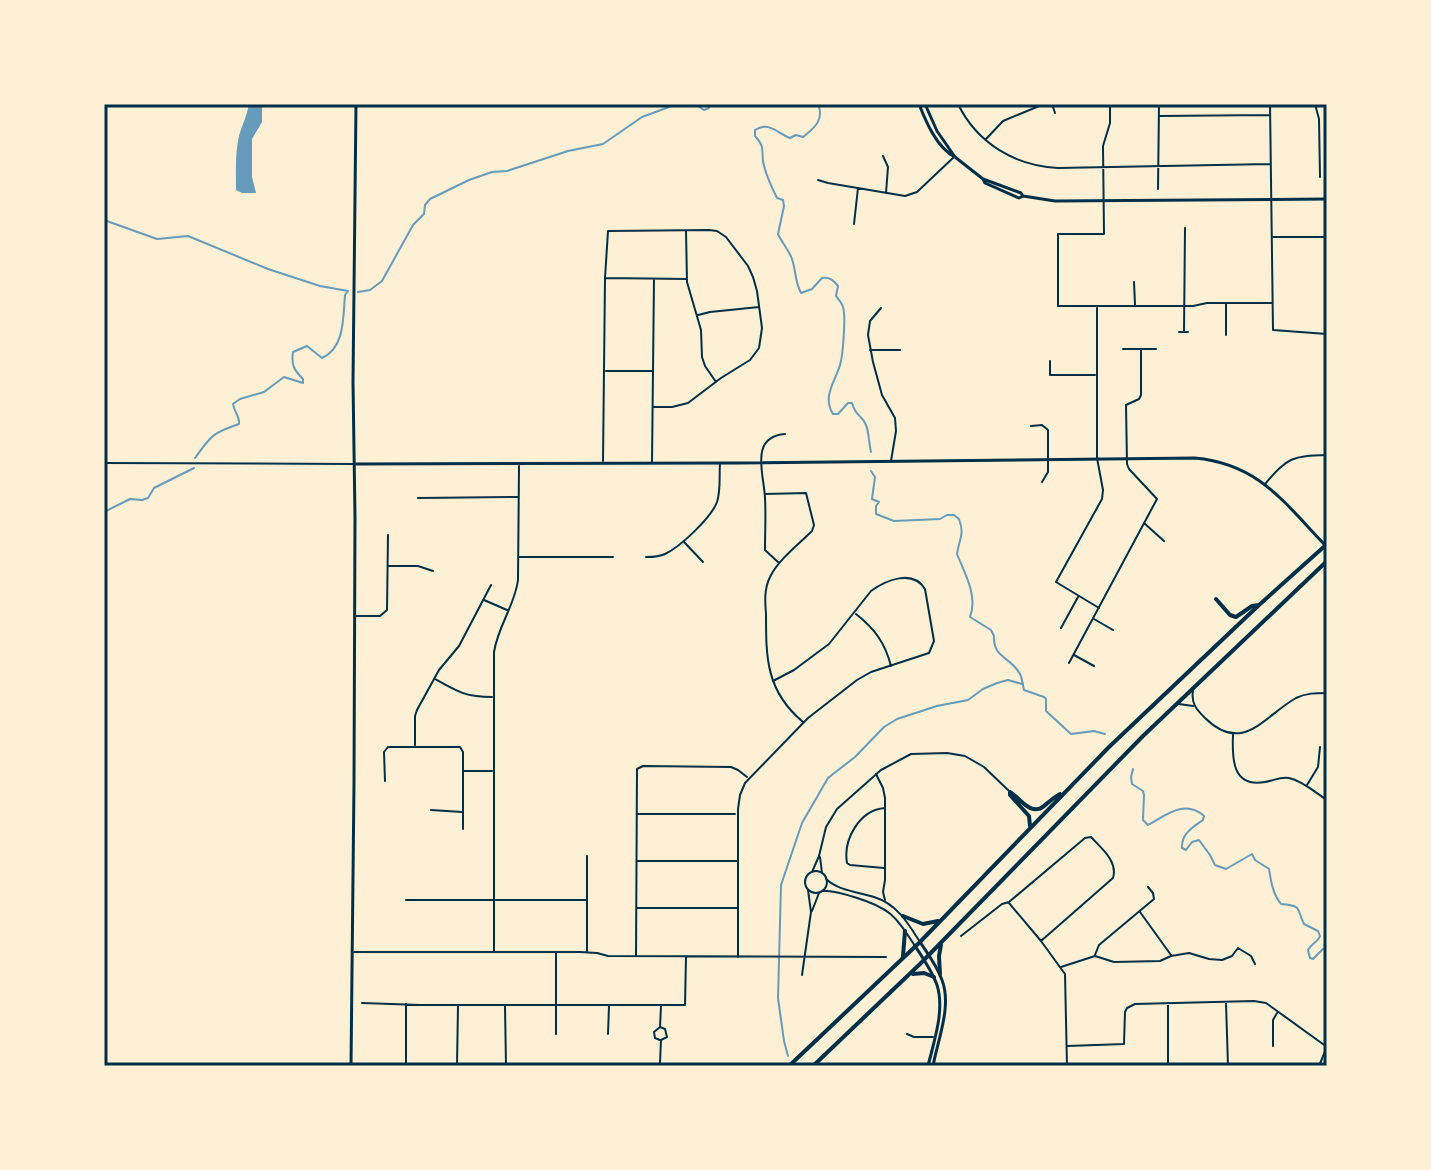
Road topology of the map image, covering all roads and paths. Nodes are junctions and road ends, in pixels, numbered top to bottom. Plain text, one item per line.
1 (356, 104) edge
2 (922, 104) edge
3 (958, 104) edge
4 (1029, 104) edge
5 (1044, 104) edge
6 (1052, 104) edge
7 (1110, 104) edge
8 (1159, 104) edge
9 (1270, 104) edge
10 (1315, 104) edge
11 (1031, 109) junction
12 (1055, 113) dead end
13 (1270, 115) junction
14 (1159, 116) junction
15 (986, 140) junction
16 (1319, 150) junction
17 (1327, 150) edge
18 (883, 156) dead end
19 (955, 157) junction
20 (1270, 164) junction
21 (1158, 166) junction
22 (1103, 167) junction
23 (1320, 177) dead end
24 (818, 180) dead end
25 (858, 187) junction
26 (1158, 189) dead end
27 (886, 194) junction
28 (1271, 200) junction
29 (1326, 200) edge
30 (1104, 201) junction
31 (854, 224) dead end
32 (1185, 228) dead end
33 (686, 230) junction
34 (1271, 237) junction
35 (1327, 237) edge
36 (1327, 256) edge
37 (605, 278) junction
38 (654, 279) junction
39 (687, 279) junction
40 (1134, 282) dead end
41 (1226, 303) junction
42 (1272, 303) junction
43 (1097, 306) junction
44 (1135, 306) junction
45 (1184, 306) junction
46 (759, 307) junction
47 (881, 308) dead end
48 (697, 316) junction
49 (1183, 332) dead end
50 (1327, 334) edge
51 (1226, 335) dead end
52 (1123, 349) dead end
53 (1141, 349) junction
54 (1156, 349) dead end
55 (870, 350) junction
56 (900, 350) dead end
57 (1050, 361) dead end
58 (604, 371) junction
59 (653, 371) junction
60 (1096, 375) junction
61 (716, 382) junction
62 (653, 407) junction
63 (1031, 426) dead end
64 (785, 434) dead end
65 (1327, 455) edge
66 (1097, 458) junction
67 (1127, 458) junction
68 (1048, 459) junction
69 (891, 461) junction
70 (761, 462) junction
71 (104, 463) edge
72 (603, 463) junction
73 (652, 463) junction
74 (720, 463) junction
75 (354, 464) junction
76 (519, 464) junction
77 (1042, 482) dead end
78 (1265, 484) junction
79 (765, 494) junction
80 (519, 497) junction
81 (418, 498) dead end
82 (1144, 523) junction
83 (388, 535) dead end
84 (683, 541) junction
85 (1164, 541) dead end
86 (1327, 545) edge
87 (519, 557) junction
88 (613, 557) dead end
89 (646, 557) dead end
90 (1327, 561) edge
91 (703, 562) dead end
92 (780, 564) junction
93 (388, 566) junction
94 (433, 571) dead end
95 (491, 585) dead end
96 (1079, 595) junction
97 (1216, 599) dead end
98 (484, 600) junction
99 (1259, 605) junction
100 (1099, 608) junction
101 (508, 611) junction
102 (855, 613) junction
103 (354, 616) junction
104 (1094, 619) junction
105 (1061, 628) dead end
106 (1113, 630) dead end
107 (1074, 655) junction
108 (1069, 663) dead end
109 (891, 666) junction
110 (1094, 666) dead end
111 (433, 679) junction
112 (773, 681) junction
113 (1193, 689) junction
114 (1327, 693) edge
115 (494, 697) junction
116 (1178, 703) junction
117 (1194, 706) junction
118 (804, 722) junction
119 (1233, 734) junction
120 (415, 746) junction
121 (1320, 747) dead end
122 (463, 771) junction
123 (494, 771) junction
124 (876, 774) junction
125 (748, 778) junction
126 (385, 781) dead end
127 (1307, 786) junction
128 (1010, 792) junction
129 (1064, 792) junction
130 (1327, 800) edge
131 (885, 808) junction
132 (431, 810) dead end
133 (463, 812) junction
134 (637, 814) junction
135 (738, 814) junction
136 (1030, 828) junction
137 (463, 829) dead end
138 (587, 856) dead end
139 (819, 856) junction
140 (636, 861) junction
141 (737, 861) junction
142 (885, 868) junction
143 (812, 872) junction
144 (822, 873) junction
145 (826, 879) junction
146 (1148, 887) dead end
147 (808, 890) junction
148 (821, 892) junction
149 (883, 892) junction
150 (875, 897) junction
151 (406, 900) dead end
152 (493, 900) junction
153 (586, 900) junction
154 (885, 901) junction
155 (1009, 902) junction
156 (636, 908) junction
157 (738, 908) junction
158 (811, 912) junction
159 (1140, 912) junction
160 (903, 916) junction
161 (940, 920) junction
162 (905, 931) junction
163 (961, 936) dead end
164 (943, 941) junction
165 (1041, 941) junction
166 (918, 944) junction
167 (352, 952) junction
168 (494, 952) junction
169 (587, 952) junction
170 (556, 953) junction
171 (636, 956) junction
172 (686, 956) junction
173 (1095, 956) junction
174 (1171, 956) junction
175 (738, 957) junction
176 (805, 957) junction
177 (886, 957) dead end
178 (927, 958) junction
179 (903, 959) junction
180 (1255, 964) dead end
181 (1061, 967) junction
182 (910, 974) junction
183 (940, 974) junction
184 (802, 975) dead end
185 (934, 977) junction
186 (1226, 1002) junction
187 (362, 1003) dead end
188 (1168, 1003) junction
189 (406, 1004) junction
190 (458, 1005) junction
191 (505, 1005) junction
192 (556, 1005) junction
193 (609, 1005) junction
194 (661, 1005) junction
195 (1277, 1012) junction
196 (660, 1027) junction
197 (556, 1034) dead end
198 (608, 1034) dead end
199 (907, 1034) dead end
200 (934, 1037) junction
201 (661, 1040) junction
202 (1067, 1046) junction
203 (1273, 1046) dead end
204 (1327, 1047) edge
205 (406, 1063) dead end
206 (660, 1063) dead end
207 (1067, 1065) edge
208 (351, 1066) edge
209 (457, 1066) edge
210 (506, 1066) edge
211 (789, 1066) edge
212 (813, 1066) edge
213 (930, 1066) edge
214 (968, 1066) edge
215 (996, 1066) edge
216 (1168, 1066) edge
217 (1228, 1066) edge
218 (1319, 1066) edge

1 - 75 main road
2 - 19 main road
3 - 15 street
4 - 11 street
5 - 11 street
6 - 12 street
7 - 22 street
8 - 14 street
9 - 13 street
10 - 16 street
11 - 15 street
13 - 14 street
13 - 20 street
14 - 21 street
15 - 22 street
16 - 17 street
16 - 23 street
18 - 27 street
19 - 27 street
19 - 30 main road
20 - 21 street
20 - 28 street
21 - 22 street
21 - 26 street
22 - 30 street
24 - 25 street
25 - 27 street
25 - 31 street
28 - 29 main road
28 - 30 main road
28 - 34 street
30 - 43 street
32 - 45 street
33 - 37 street
33 - 39 street
33 - 46 street
34 - 35 street
34 - 42 street
35 - 36 street
37 - 38 street
37 - 58 street
38 - 39 street
38 - 59 street
39 - 48 street
40 - 44 street
41 - 42 street
41 - 45 street
41 - 51 street
42 - 50 street
43 - 44 street
43 - 60 street
44 - 45 street
45 - 49 street
46 - 48 street
46 - 61 street
47 - 55 street
48 - 61 street
52 - 53 street
53 - 54 street
53 - 67 street
55 - 56 street
55 - 69 street
57 - 60 street
58 - 59 street
58 - 72 street
59 - 62 street
60 - 66 street
61 - 62 street
62 - 73 street
63 - 68 street
64 - 70 street
65 - 78 street
66 - 67 main road
66 - 68 main road
66 - 96 street
67 - 78 main road
67 - 82 street
68 - 69 main road
68 - 77 street
69 - 70 main road
70 - 74 main road
70 - 79 street
71 - 75 street
72 - 73 main road
72 - 76 main road
73 - 74 main road
74 - 84 street
75 - 76 main road
75 - 103 main road
76 - 80 street
78 - 86 main road
79 - 92 street
79 - 92 street
80 - 81 street
80 - 87 street
82 - 85 street
82 - 100 street
83 - 93 street
84 - 89 street
84 - 91 street
86 - 99 highway
87 - 88 street
87 - 101 street
90 - 113 highway
92 - 112 street
93 - 94 street
93 - 103 street
95 - 98 street
96 - 100 street
96 - 105 street
97 - 99 highway
98 - 101 street
98 - 111 street
99 - 129 highway
100 - 104 street
101 - 115 street
102 - 109 street
102 - 109 street
102 - 112 street
103 - 167 main road
104 - 106 street
104 - 107 street
107 - 108 street
107 - 110 street
109 - 118 street
111 - 115 street
111 - 120 street
112 - 118 street
113 - 116 highway
113 - 117 street
114 - 119 street
115 - 123 street
116 - 117 street
116 - 164 highway
117 - 119 street
118 - 125 street
119 - 127 street
120 - 122 street
120 - 126 street
121 - 127 street
122 - 123 street
122 - 133 street
123 - 152 street
124 - 128 street
124 - 131 street
124 - 139 street
125 - 134 street
125 - 135 street
127 - 130 street
128 - 129 highway
128 - 136 highway
129 - 136 highway
131 - 142 street
131 - 142 street
132 - 133 street
133 - 137 street
134 - 135 street
134 - 140 street
135 - 141 street
136 - 161 highway
138 - 153 street
139 - 143 street
139 - 144 street
140 - 141 street
140 - 156 street
141 - 157 street
142 - 149 street
143 - 144 street
143 - 147 street
144 - 145 street
145 - 148 street
145 - 150 street
146 - 159 street
147 - 148 street
147 - 158 street
148 - 158 street
148 - 162 street
149 - 150 street
149 - 154 street
150 - 154 street
151 - 152 street
152 - 153 street
152 - 168 street
153 - 169 street
154 - 160 street
155 - 163 street
155 - 165 street
155 - 165 street
156 - 157 street
156 - 171 street
157 - 175 street
158 - 176 street
159 - 173 street
159 - 174 street
160 - 161 highway
160 - 166 street
161 - 166 highway
162 - 166 street
162 - 179 highway
164 - 178 highway
164 - 183 highway
165 - 181 street
166 - 178 main road
166 - 179 highway
167 - 168 street
167 - 208 main road
168 - 170 street
169 - 170 street
169 - 171 street
170 - 192 street
171 - 172 street
172 - 175 street
172 - 194 street
173 - 174 street
173 - 181 street
174 - 180 street
175 - 176 street
176 - 177 street
176 - 184 street
178 - 182 highway
178 - 183 main road
178 - 185 main road
179 - 211 highway
181 - 202 street
182 - 185 highway
182 - 212 highway
183 - 213 main road
185 - 200 main road
186 - 188 street
186 - 195 street
186 - 217 street
187 - 189 street
188 - 202 street
188 - 216 street
189 - 190 street
189 - 205 street
190 - 191 street
190 - 209 street
191 - 192 street
191 - 210 street
192 - 193 street
192 - 197 street
193 - 194 street
193 - 198 street
194 - 196 street
195 - 203 street
195 - 204 street
196 - 201 street
196 - 201 street
199 - 200 street
200 - 213 main road
201 - 206 street
202 - 207 street
204 - 218 street
207 - 215 street
214 - 215 street

